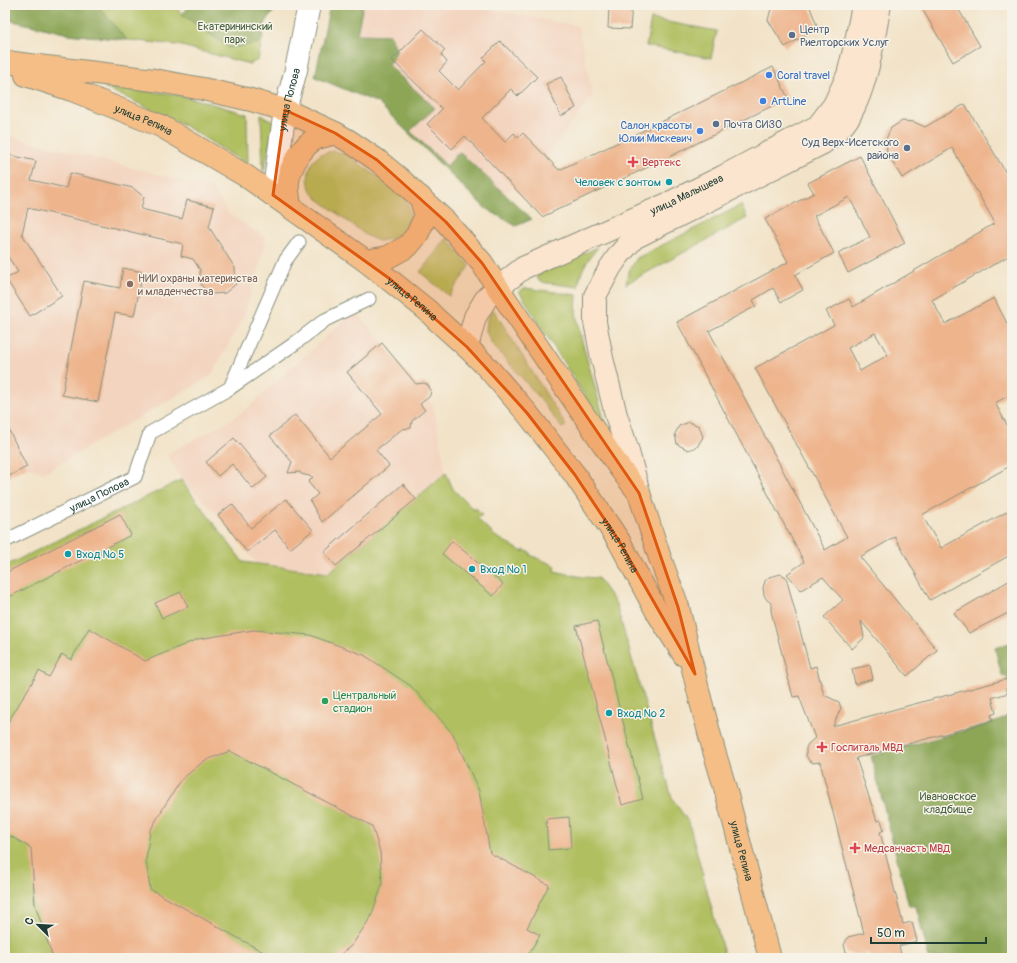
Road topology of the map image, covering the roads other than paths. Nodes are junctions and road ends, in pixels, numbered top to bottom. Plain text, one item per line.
1 (310, 5) edge
2 (863, 5) edge
3 (880, 5) edge
4 (5, 62) edge
5 (5, 68) edge
6 (285, 110) junction
7 (335, 133) junction
8 (420, 197) junction
9 (282, 200) junction
10 (678, 216) joint
11 (300, 242) dead end
12 (366, 261) junction
13 (498, 288) junction
14 (369, 299) dead end
15 (467, 347) junction
16 (230, 388) junction
17 (639, 493) junction
18 (5, 541) edge
19 (695, 674) junction
20 (770, 958) edge

1 - 6 street, улица Попова
2 - 13 main road, улица Малышева
3 - 10 main road, улица Малышева
4 - 6 main road, улица Репина
5 - 9 main road, улица Репина
6 - 7 main road, улица Репина
6 - 9 street, улица Попова
7 - 8 main road, улица Репина
7 - 9 main road
8 - 12 main road
8 - 13 main road, улица Репина
9 - 12 main road, улица Репина
10 - 17 main road, улица Репина
11 - 16 street
12 - 15 main road, улица Репина
13 - 15 main road, улица Малышева
13 - 17 main road, улица Репина
14 - 16 street, улица Попова
15 - 19 main road, улица Репина
16 - 18 street, улица Попова
17 - 19 main road, улица Репина
19 - 20 main road, улица Репина

